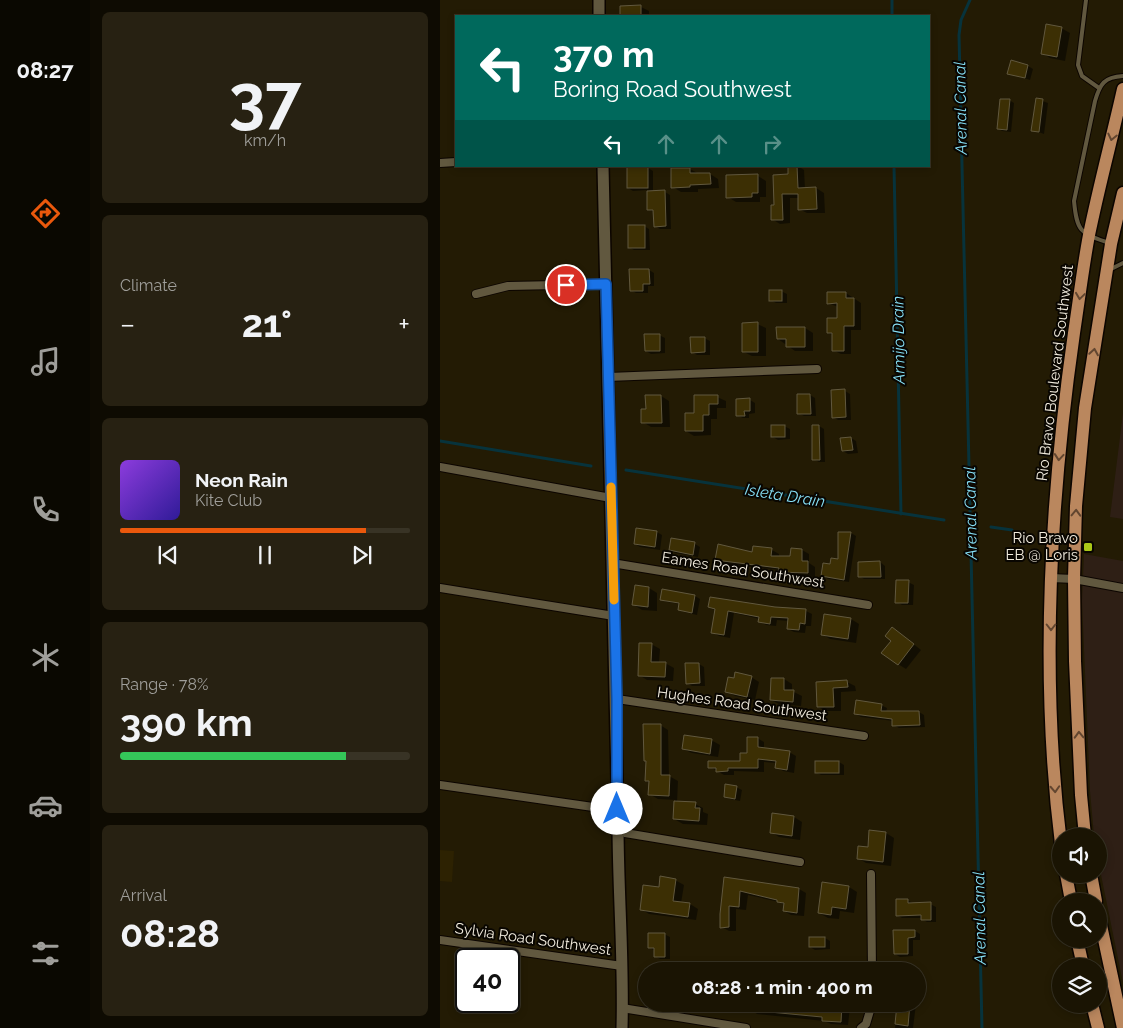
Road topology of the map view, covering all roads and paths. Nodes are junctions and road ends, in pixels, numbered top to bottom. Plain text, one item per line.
1 (599, 0) edge
2 (1086, 0) edge
3 (599, 15) edge
4 (1123, 76) edge
5 (1099, 88) junction
6 (1123, 89) edge
7 (440, 162) edge
8 (455, 162) edge
9 (603, 167) edge
10 (1123, 193) edge
11 (1120, 223) edge
12 (1089, 236) junction
13 (1111, 244) junction
14 (1123, 263) edge
15 (1107, 272) junction
16 (606, 284) junction
17 (476, 294) dead end
18 (817, 368) dead end
19 (608, 377) junction
20 (440, 467) edge
21 (611, 498) junction
22 (612, 563) junction
23 (1051, 578) junction
24 (1074, 579) junction
25 (440, 588) edge
26 (1123, 588) edge
27 (868, 605) dead end
28 (614, 616) junction
29 (617, 699) junction
30 (864, 736) dead end
31 (440, 785) edge
32 (618, 827) junction
33 (1059, 828) edge
34 (1084, 828) edge
35 (800, 862) dead end
36 (871, 874) dead end
37 (440, 940) edge
38 (1106, 948) edge
39 (872, 962) edge
40 (622, 966) junction
41 (622, 1008) junction
42 (870, 1012) edge
43 (1094, 1013) edge
44 (622, 1028) edge
45 (746, 1028) edge
46 (861, 1028) edge
47 (1098, 1028) edge
48 (1123, 1028) edge

1 - 3 street
2 - 5 lane
4 - 5 lane
5 - 12 lane
6 -> 12 main road, Rio Bravo Boulevard Southwest
7 - 8 street
9 - 16 street
10 - 11 main road
11 - 13 main road
12 - 13 lane
12 -> 23 main road, Rio Bravo Boulevard Southwest
13 - 15 main road
14 - 15 lane
24 -> 15 main road
16 - 17 street
16 - 19 street
18 - 19 street
19 - 21 street
20 - 21 street
21 - 22 street
22 - 27 street, Eames Road Southwest
22 - 28 street
23 - 24 street
23 -> 33 main road, Rio Bravo Boulevard Southwest
24 - 26 street
34 -> 24 main road
25 - 28 street
28 - 29 street
29 - 30 street, Hughes Road Southwest
29 - 32 street
31 - 32 street
32 - 35 street
32 - 40 street
36 - 39 street
37 - 40 street, Sylvia Road Southwest
38 - 48 main road
40 - 41 street
41 - 44 street
41 - 45 street
42 - 46 street
43 - 47 main road

